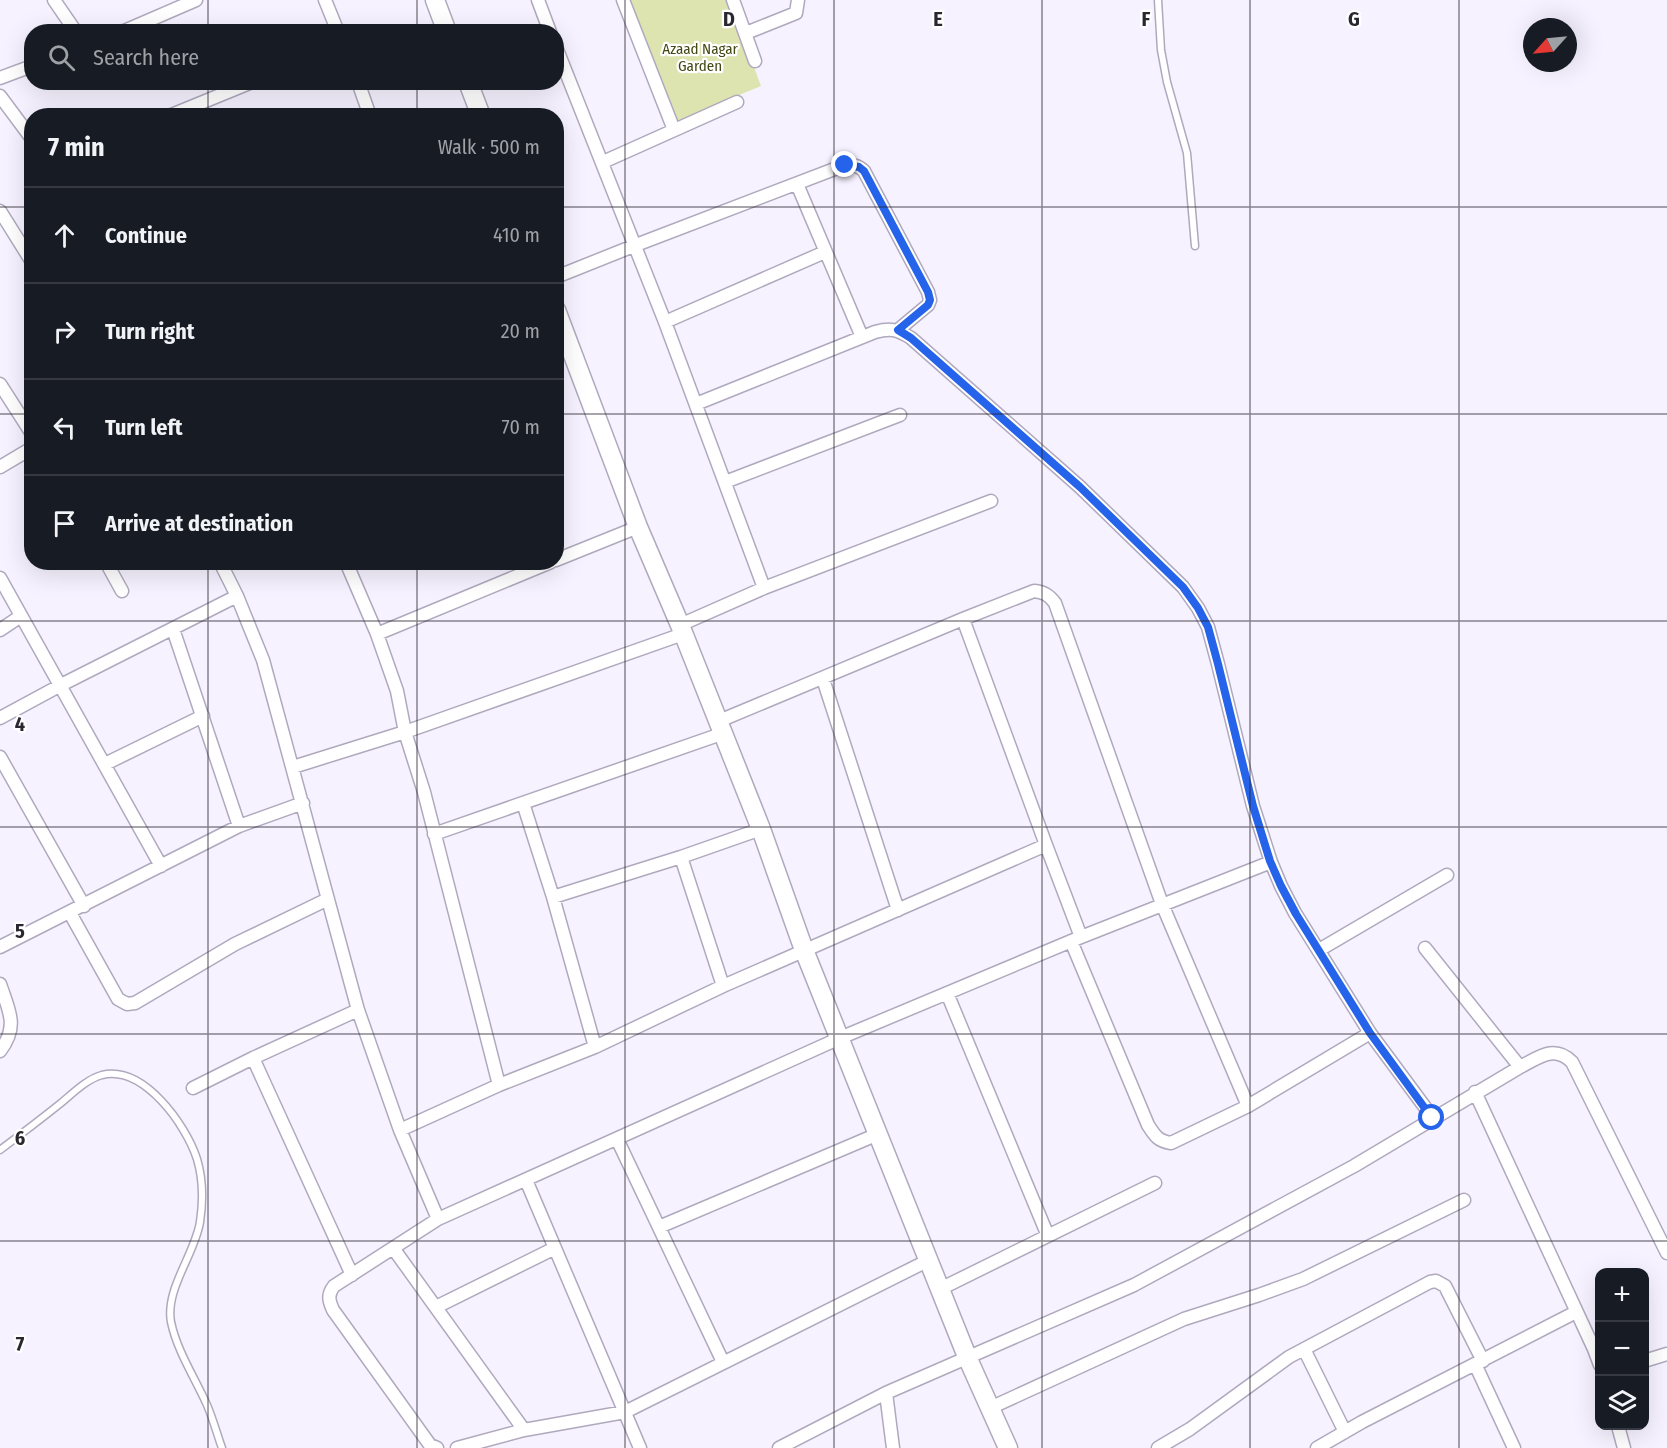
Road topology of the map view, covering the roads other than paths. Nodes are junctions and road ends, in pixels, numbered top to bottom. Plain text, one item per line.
1 (54, 0) edge
2 (196, 0) edge
3 (325, 0) edge
4 (435, 0) edge
5 (538, 0) edge
6 (623, 0) edge
7 (733, 0) edge
8 (798, 0) edge
9 (1158, 0) edge
10 (70, 24) edge
11 (140, 24) edge
12 (335, 24) edge
13 (444, 24) edge
14 (547, 24) edge
15 (746, 33) junction
16 (755, 61) dead end
17 (564, 67) edge
18 (24, 69) edge
19 (0, 78) edge
20 (232, 90) edge
21 (361, 90) edge
22 (471, 90) edge
23 (0, 96) edge
24 (737, 102) dead end
25 (189, 108) edge
26 (367, 108) edge
27 (478, 108) edge
28 (24, 128) edge
29 (674, 130) junction
30 (603, 162) junction
31 (797, 184) junction
32 (0, 211) edge
33 (636, 245) junction
34 (1195, 246) dead end
35 (24, 249) edge
36 (825, 252) junction
37 (564, 274) edge
38 (665, 322) junction
39 (898, 330) junction
40 (564, 331) edge
41 (862, 337) junction
42 (0, 384) edge
43 (696, 404) junction
44 (900, 415) dead end
45 (24, 422) edge
46 (24, 453) edge
47 (0, 467) edge
48 (725, 482) junction
49 (991, 501) dead end
50 (638, 527) junction
51 (564, 557) edge
52 (110, 570) edge
53 (224, 570) edge
54 (349, 570) edge
55 (532, 570) edge
56 (0, 578) edge
57 (764, 588) junction
58 (122, 591) dead end
59 (237, 596) junction
60 (21, 616) junction
61 (963, 619) junction
62 (173, 629) junction
63 (682, 629) junction
64 (0, 630) edge
65 (377, 634) junction
66 (823, 678) junction
67 (61, 685) junction
68 (203, 716) junction
69 (0, 718) edge
70 (722, 727) junction
71 (405, 732) junction
72 (0, 757) edge
73 (105, 764) junction
74 (293, 767) junction
75 (303, 803) junction
76 (523, 803) junction
77 (239, 826) junction
78 (761, 828) junction
79 (434, 834) junction
80 (1046, 845) junction
81 (681, 857) junction
82 (1270, 861) junction
83 (161, 866) junction
84 (1447, 875) dead end
85 (553, 897) junction
86 (328, 899) junction
87 (1162, 904) junction
88 (84, 906) junction
89 (898, 910) junction
90 (70, 913) junction
91 (1076, 939) junction
92 (0, 947) edge
93 (1425, 948) dead end
94 (804, 950) junction
95 (1319, 950) junction
96 (0, 984) edge
97 (723, 986) junction
98 (947, 993) junction
99 (358, 1010) junction
100 (1370, 1033) junction
101 (840, 1038) junction
102 (595, 1047) junction
103 (0, 1051) edge
104 (253, 1058) junction
105 (1520, 1067) junction
106 (499, 1085) junction
107 (193, 1088) dead end
108 (1475, 1092) junction
109 (1248, 1106) junction
110 (1432, 1118) junction
111 (400, 1130) junction
112 (878, 1134) junction
113 (617, 1139) junction
114 (0, 1150) edge
115 (526, 1180) junction
116 (1155, 1183) dead end
117 (1464, 1200) dead end
118 (438, 1219) junction
119 (659, 1227) junction
120 (1048, 1236) junction
121 (393, 1248) junction
122 (555, 1248) junction
123 (1667, 1253) edge
124 (929, 1260) junction
125 (352, 1275) junction
126 (940, 1289) junction
127 (436, 1307) junction
128 (1576, 1312) junction
129 (1304, 1349) junction
130 (1667, 1354) edge
131 (1595, 1356) edge
132 (968, 1359) junction
133 (1649, 1359) edge
134 (723, 1362) junction
135 (1479, 1363) junction
136 (886, 1394) junction
137 (990, 1408) junction
138 (626, 1412) junction
139 (524, 1430) junction
140 (1619, 1430) edge
141 (1345, 1432) junction
142 (222, 1448) edge
143 (437, 1448) edge
144 (457, 1448) edge
145 (640, 1448) edge
146 (779, 1448) edge
147 (893, 1448) edge
148 (1008, 1448) edge
149 (1158, 1448) edge
150 (1317, 1448) edge
151 (1514, 1448) edge
152 (1624, 1448) edge

1 - 10 street
2 - 11 street
3 - 12 street
4 - 13 street
5 - 14 street
6 - 29 street
7 - 15 street
8 - 15 street
9 - 34 lane
15 - 16 street
17 - 30 street
18 - 19 street
20 - 25 street
21 - 26 street
22 - 27 street
23 - 28 street
24 - 29 street
29 - 30 street
30 - 33 street
31 - 33 street
31 - 36 street
31 - 39 street
32 - 35 street
33 - 37 street
33 - 38 street
36 - 38 street
36 - 41 street
38 - 43 street
39 - 41 street
39 - 82 street
40 - 50 street
41 - 43 street
42 - 45 street
43 - 48 street
44 - 48 street
46 - 47 street
48 - 57 street
49 - 57 street
50 - 51 street
50 - 63 street
52 - 58 street
53 - 59 street
54 - 65 street
55 - 65 street
56 - 60 street
57 - 63 street
59 - 62 street
59 - 74 street
60 - 64 street
60 - 67 street
61 - 66 street
61 - 80 street
61 - 87 street
62 - 67 street
62 - 68 street
63 - 70 street
63 - 71 street
65 - 71 street
66 - 70 street
66 - 89 street
67 - 69 street
67 - 73 street
68 - 73 street
68 - 77 street
70 - 76 street
70 - 78 street
71 - 74 street
71 - 79 street
72 - 88 street
73 - 83 street
74 - 75 street
75 - 77 street
75 - 86 street
76 - 79 street
76 - 85 street
77 - 83 street
78 - 81 street
78 - 94 street
79 - 106 street
80 - 89 street
80 - 91 street
81 - 85 street
81 - 97 street
82 - 87 street
82 - 95 street
83 - 88 street
84 - 95 street
85 - 102 street
86 - 90 street
86 - 99 street
87 - 91 street
87 - 109 street
88 - 90 street
89 - 94 street
90 - 92 street
91 - 98 street
91 - 109 street
93 - 105 street
94 - 97 street
94 - 101 street
95 - 100 street
96 - 103 street
97 - 102 street
98 - 101 street
98 - 120 street
99 - 104 street
99 - 111 street
100 - 109 street
100 - 110 street
101 - 112 street
101 - 113 street
102 - 106 street
104 - 107 street
104 - 125 street
105 - 108 street
105 - 123 street
106 - 111 street
108 - 110 street
108 - 128 street
110 - 132 street
111 - 118 street
112 - 119 street
112 - 124 street
113 - 115 street
113 - 119 street
114 - 142 lane
115 - 118 street
115 - 122 street
116 - 120 street
117 - 137 street
118 - 121 street
119 - 134 street
120 - 126 street
121 - 125 street
121 - 127 street
122 - 127 street
122 - 138 street
124 - 126 street
124 - 134 street
125 - 143 street
126 - 132 street
127 - 139 street
128 - 131 street
128 - 135 street
129 - 135 street
129 - 141 street
129 - 149 street
130 - 133 street
132 - 136 street
132 - 137 street
134 - 138 street
135 - 141 street
135 - 151 street
136 - 146 street
136 - 147 street
137 - 148 street
138 - 139 street
138 - 145 street
139 - 144 street
140 - 152 street
141 - 150 street

